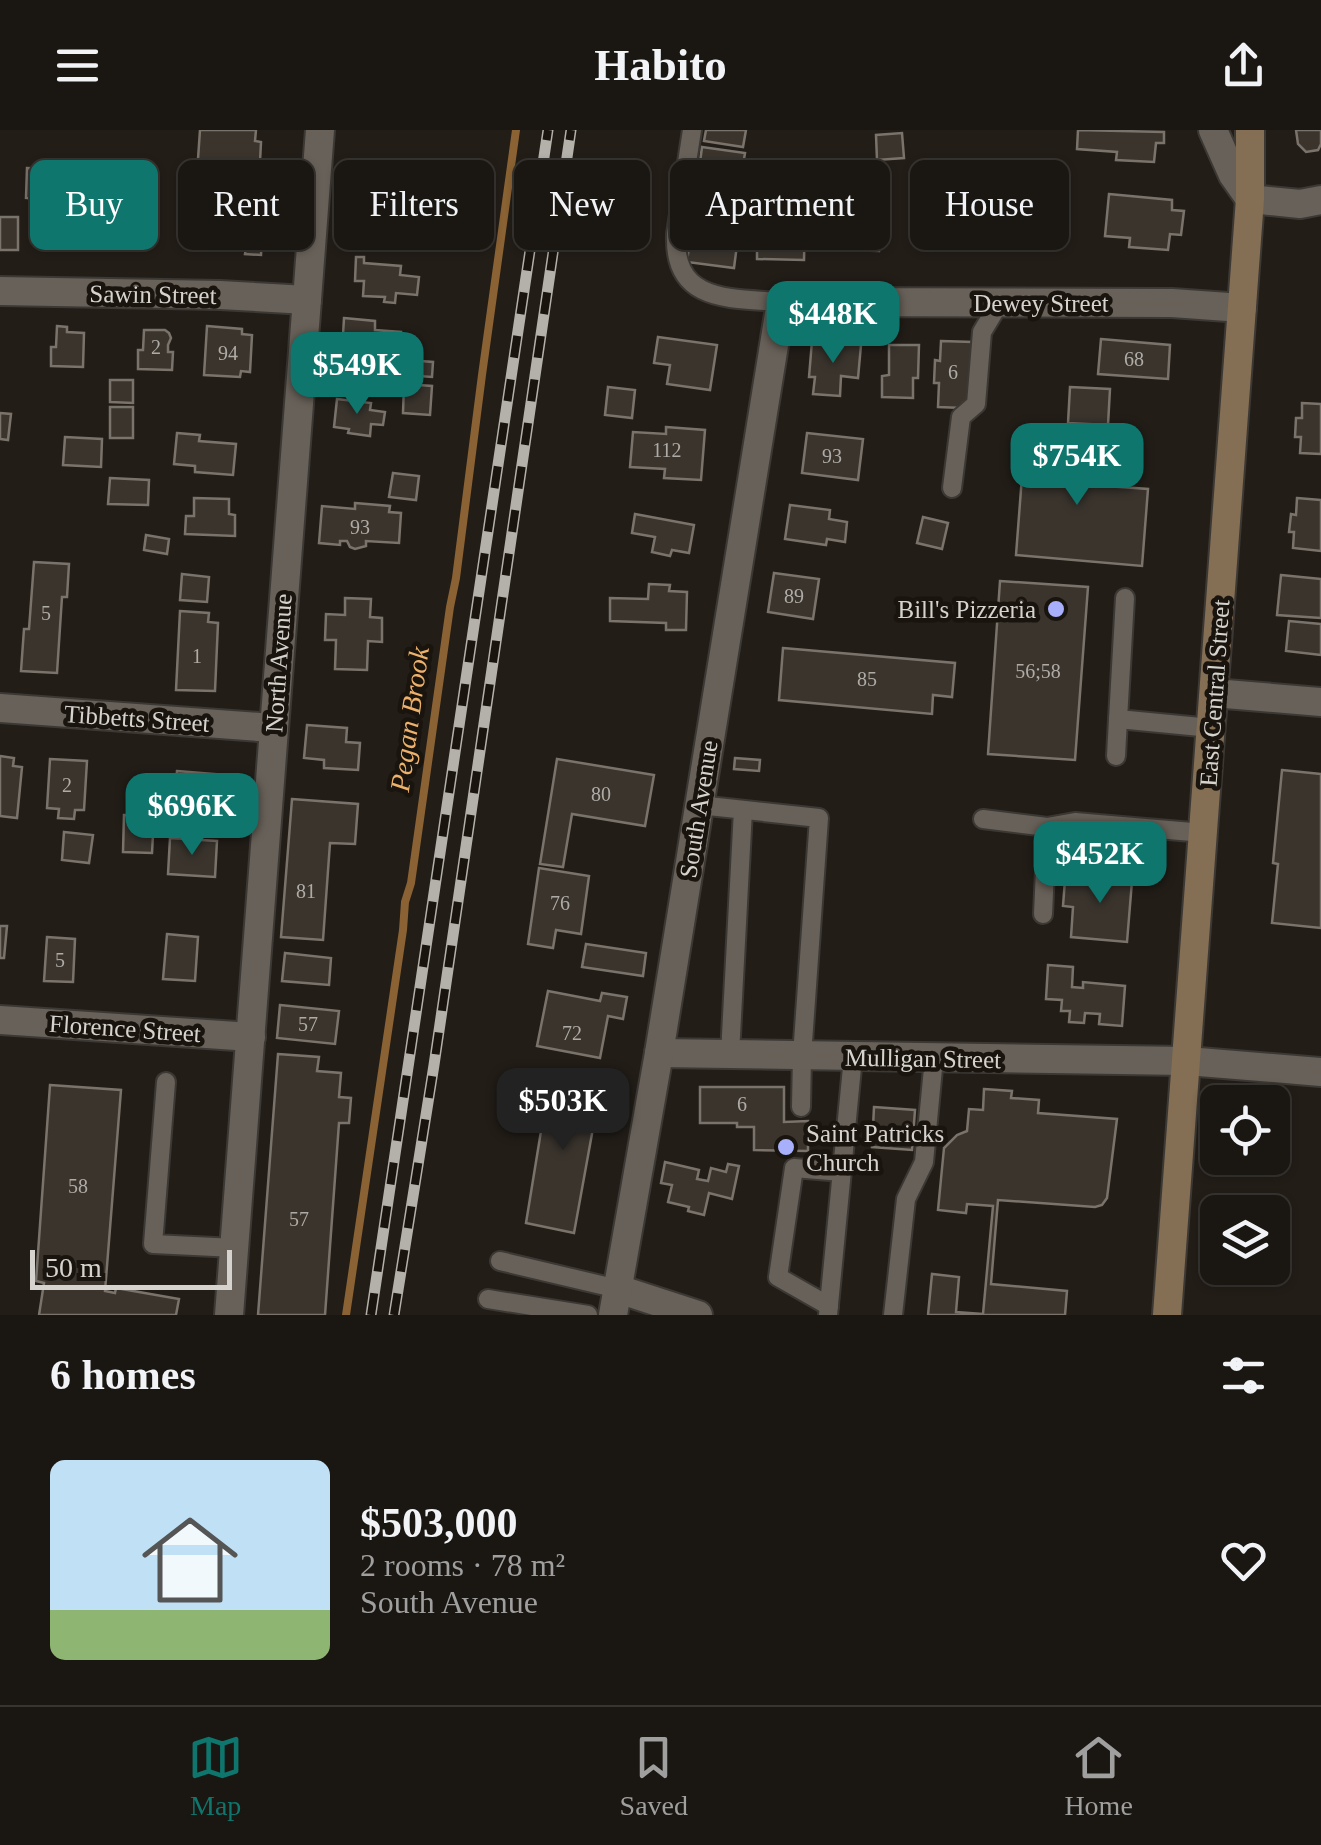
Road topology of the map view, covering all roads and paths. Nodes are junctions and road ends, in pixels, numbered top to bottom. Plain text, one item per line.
1 (320, 130) edge
2 (692, 130) edge
3 (1213, 130) edge
4 (1250, 130) edge
5 (1250, 199) junction
6 (1321, 200) edge
7 (0, 291) edge
8 (306, 300) junction
9 (780, 302) junction
10 (1000, 302) junction
11 (1242, 308) junction
12 (952, 488) dead end
13 (1125, 598) dead end
14 (1214, 692) junction
15 (1321, 702) edge
16 (0, 708) edge
17 (1118, 719) junction
18 (274, 728) junction
19 (1212, 728) junction
20 (1116, 756) dead end
21 (699, 805) junction
22 (743, 810) junction
23 (982, 820) dead end
24 (1047, 826) junction
25 (1204, 834) junction
26 (1043, 914) dead end
27 (0, 1020) edge
28 (251, 1037) junction
29 (659, 1053) junction
30 (730, 1054) junction
31 (802, 1056) junction
32 (852, 1057) junction
33 (934, 1058) junction
34 (1187, 1061) junction
35 (1321, 1072) edge
36 (166, 1082) dead end
37 (801, 1107) dead end
38 (842, 1172) junction
39 (235, 1248) junction
40 (500, 1261) dead end
41 (488, 1299) dead end
42 (616, 1302) edge
43 (828, 1311) edge
44 (230, 1315) edge
45 (588, 1315) edge
46 (698, 1315) edge
47 (893, 1315) edge
48 (1167, 1315) edge

1 - 8 street, North Avenue
2 - 9 lane
3 - 5 street
4 - 5 main road, East Central Street
5 - 6 street
5 - 11 main road, East Central Street
7 - 8 street, Sawin Street
8 - 18 street, North Avenue
9 - 10 street, Dewey Street
9 - 21 street, South Avenue
10 - 11 street, Dewey Street
10 - 12 lane
11 - 14 main road, East Central Street
13 - 17 lane
14 - 15 street
14 - 19 main road, East Central Street
16 - 18 street, Tibbetts Street
17 - 19 lane
17 - 20 lane
18 - 28 street, North Avenue
19 - 25 main road, East Central Street
21 - 22 lane
21 - 29 street, South Avenue
22 - 30 lane
22 - 31 lane
23 - 24 lane
24 - 25 lane
24 - 26 lane
25 - 34 main road, East Central Street
27 - 28 street, Florence Street
28 - 39 street, North Avenue
29 - 30 street, Mulligan Street
29 - 42 street, South Avenue
30 - 31 street, Mulligan Street
31 - 32 street, Mulligan Street
31 - 37 lane
32 - 33 street, Mulligan Street
32 - 38 lane
33 - 34 street, Mulligan Street
33 - 47 lane
34 - 35 street, Mulligan Street
34 - 48 main road, East Central Street
36 - 39 lane
38 - 43 lane
38 - 43 lane
39 - 44 street, North Avenue
40 - 42 lane
41 - 45 lane
42 - 46 street

